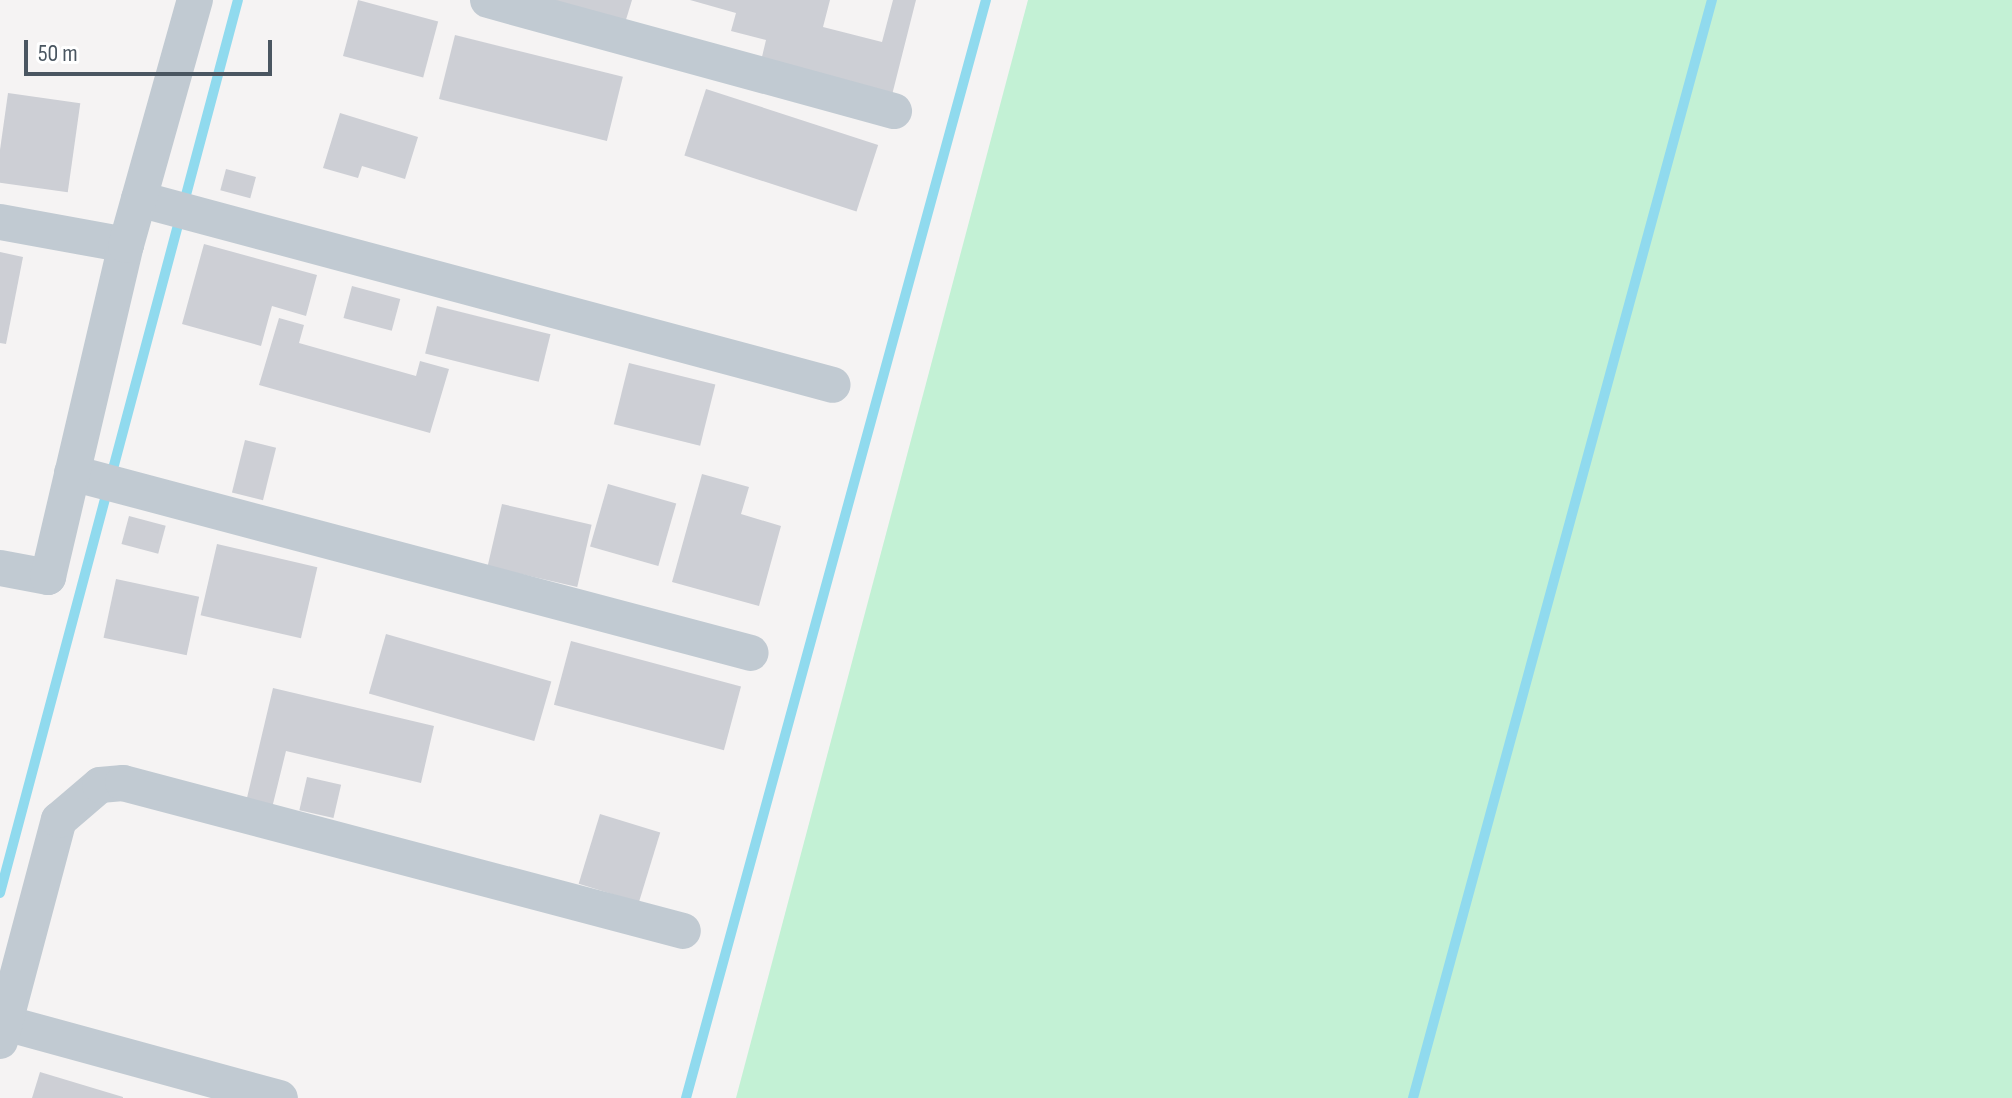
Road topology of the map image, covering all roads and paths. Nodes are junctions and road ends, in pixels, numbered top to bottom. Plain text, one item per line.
1 (195, 0) edge
2 (488, 0) edge
3 (894, 111) dead end
4 (139, 199) junction
5 (0, 222) edge
6 (126, 245) junction
7 (833, 385) dead end
8 (72, 473) junction
9 (0, 568) edge
10 (751, 653) dead end
11 (683, 931) dead end
12 (2, 1032) edge
13 (280, 1098) edge

1 - 4 street
2 - 3 street
4 - 6 street
4 - 7 street
5 - 6 street
6 - 8 street
8 - 9 street
8 - 10 street
11 - 12 street
12 - 13 street

